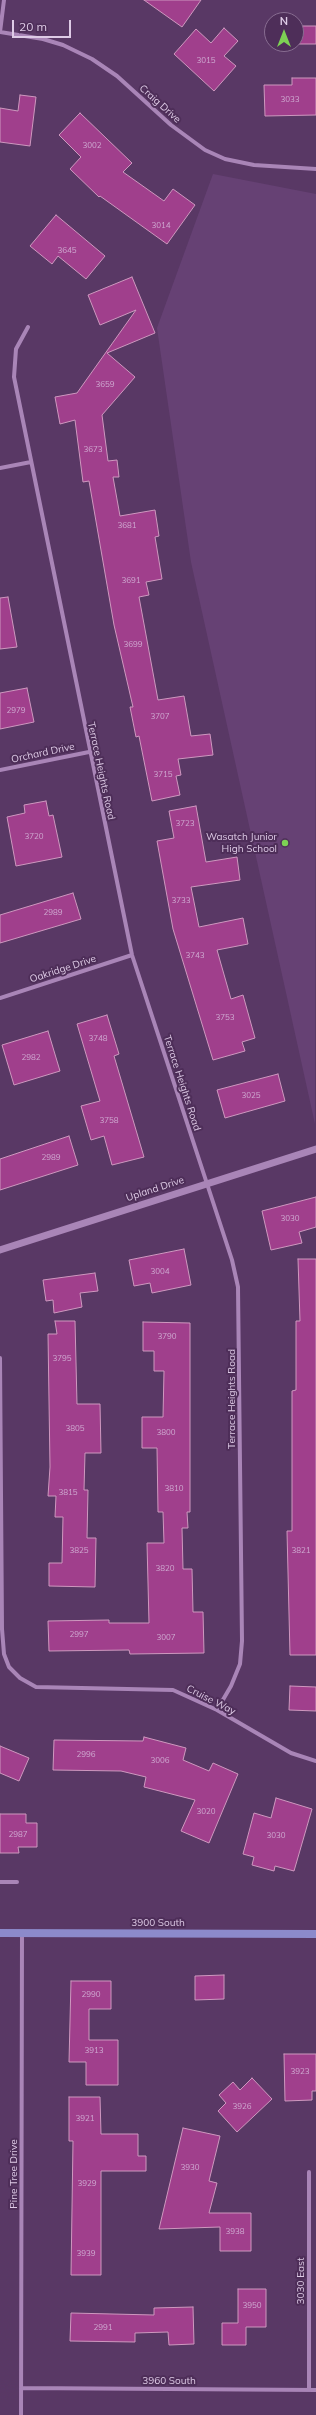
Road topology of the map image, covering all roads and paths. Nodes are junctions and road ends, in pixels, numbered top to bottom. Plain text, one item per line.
1 (4, 0) edge
2 (0, 32) edge
3 (316, 169) edge
4 (28, 327) dead end
5 (32, 462) junction
6 (0, 468) edge
7 (89, 752) junction
8 (0, 770) edge
9 (132, 955) junction
10 (0, 998) edge
11 (316, 1148) edge
12 (206, 1183) junction
13 (0, 1250) edge
14 (0, 1358) edge
15 (217, 1710) junction
16 (316, 1761) edge
17 (0, 1882) edge
18 (17, 1882) dead end
19 (0, 1933) edge
20 (22, 1933) junction
21 (316, 1934) edge
22 (309, 2172) dead end
23 (21, 2388) junction
24 (309, 2390) junction
25 (316, 2390) edge
26 (21, 2415) edge

1 - 2 street
2 - 3 street, Craig Drive
4 - 5 street, Terrace Heights Road
5 - 6 street
5 - 7 street, Terrace Heights Road
7 - 8 street, Orchard Drive
7 - 9 street, Terrace Heights Road
9 - 10 street, Oakridge Drive
9 - 12 street, Terrace Heights Road
11 - 12 street, Upland Drive
12 - 13 street, Upland Drive
12 - 15 street, Terrace Heights Road
14 - 15 street, Cruise Way
15 - 16 street, Cruise Way
17 - 18 street
19 - 20 main road, 3900 South
20 - 21 main road, 3900 South
20 - 23 street, Pine Tree Drive
22 - 24 street, 3030 East
23 - 24 street, 3960 South
23 - 26 street, Pine Tree Drive
24 - 25 street, 3960 South

